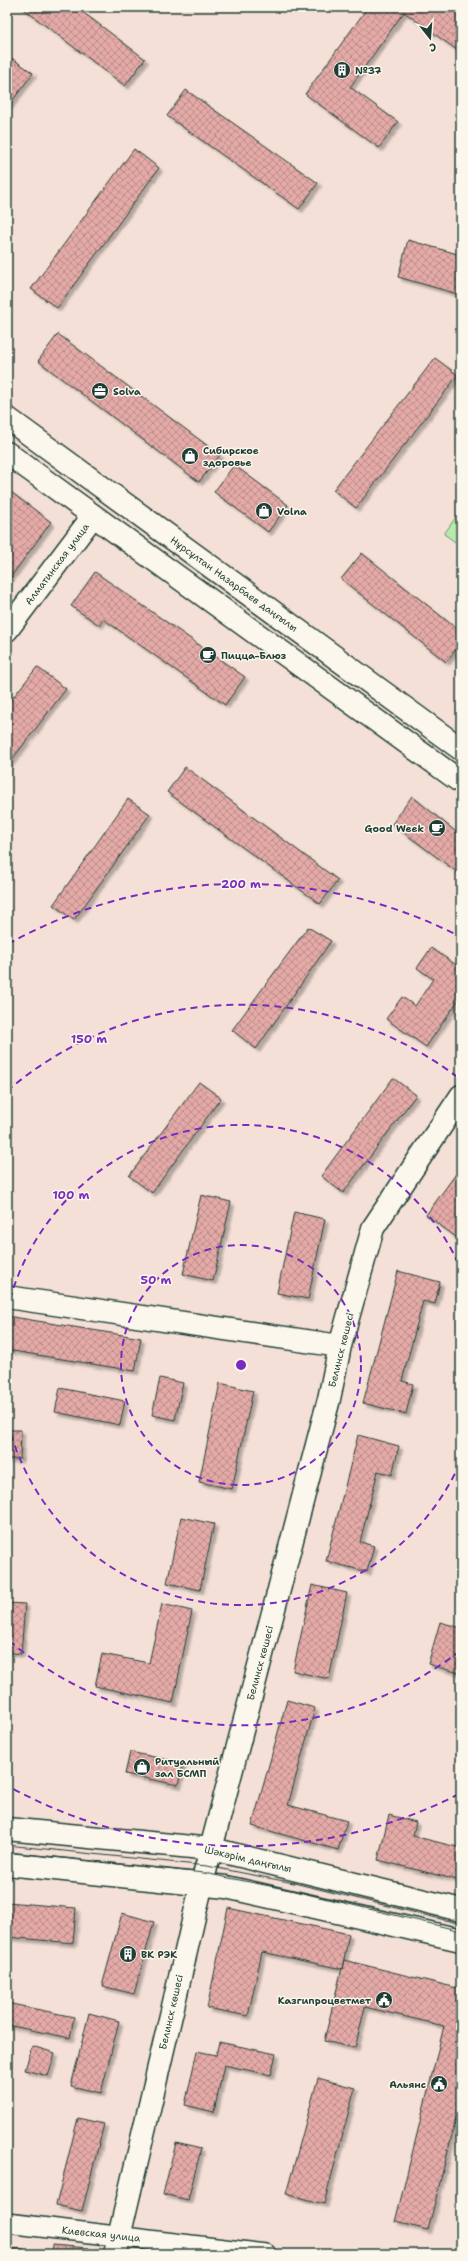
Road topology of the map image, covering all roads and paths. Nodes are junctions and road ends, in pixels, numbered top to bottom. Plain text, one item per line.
1 (7, 418) edge
2 (7, 453) edge
3 (109, 492) junction
4 (93, 516) junction
5 (7, 630) edge
6 (461, 749) edge
7 (461, 782) edge
8 (461, 1096) edge
9 (7, 1298) edge
10 (340, 1346) junction
11 (7, 1829) edge
12 (212, 1849) junction
13 (7, 1864) edge
14 (202, 1883) junction
15 (461, 1910) edge
16 (461, 1940) edge
17 (7, 2223) edge
18 (117, 2245) edge
19 (266, 2254) edge

1 - 3 main road, Нұрсұлтан Назарбаев даңғылы
2 - 4 main road
3 - 4 main road, Алматинская улица
3 - 6 main road, Нұрсұлтан Назарбаев даңғылы
4 - 5 main road, Алматинская улица
4 - 7 main road
8 - 10 main road, Белинск көшесі
9 - 10 main road
10 - 12 main road, Белинск көшесі
11 - 12 main road, Шәкәрім даңғылы
12 - 14 main road, Белинск көшесі
12 - 15 main road, Шәкәрім даңғылы
13 - 14 main road
14 - 16 main road
14 - 18 main road, Белинск көшесі
17 - 18 street, Киевская улица
18 - 19 street, Киевская улица

